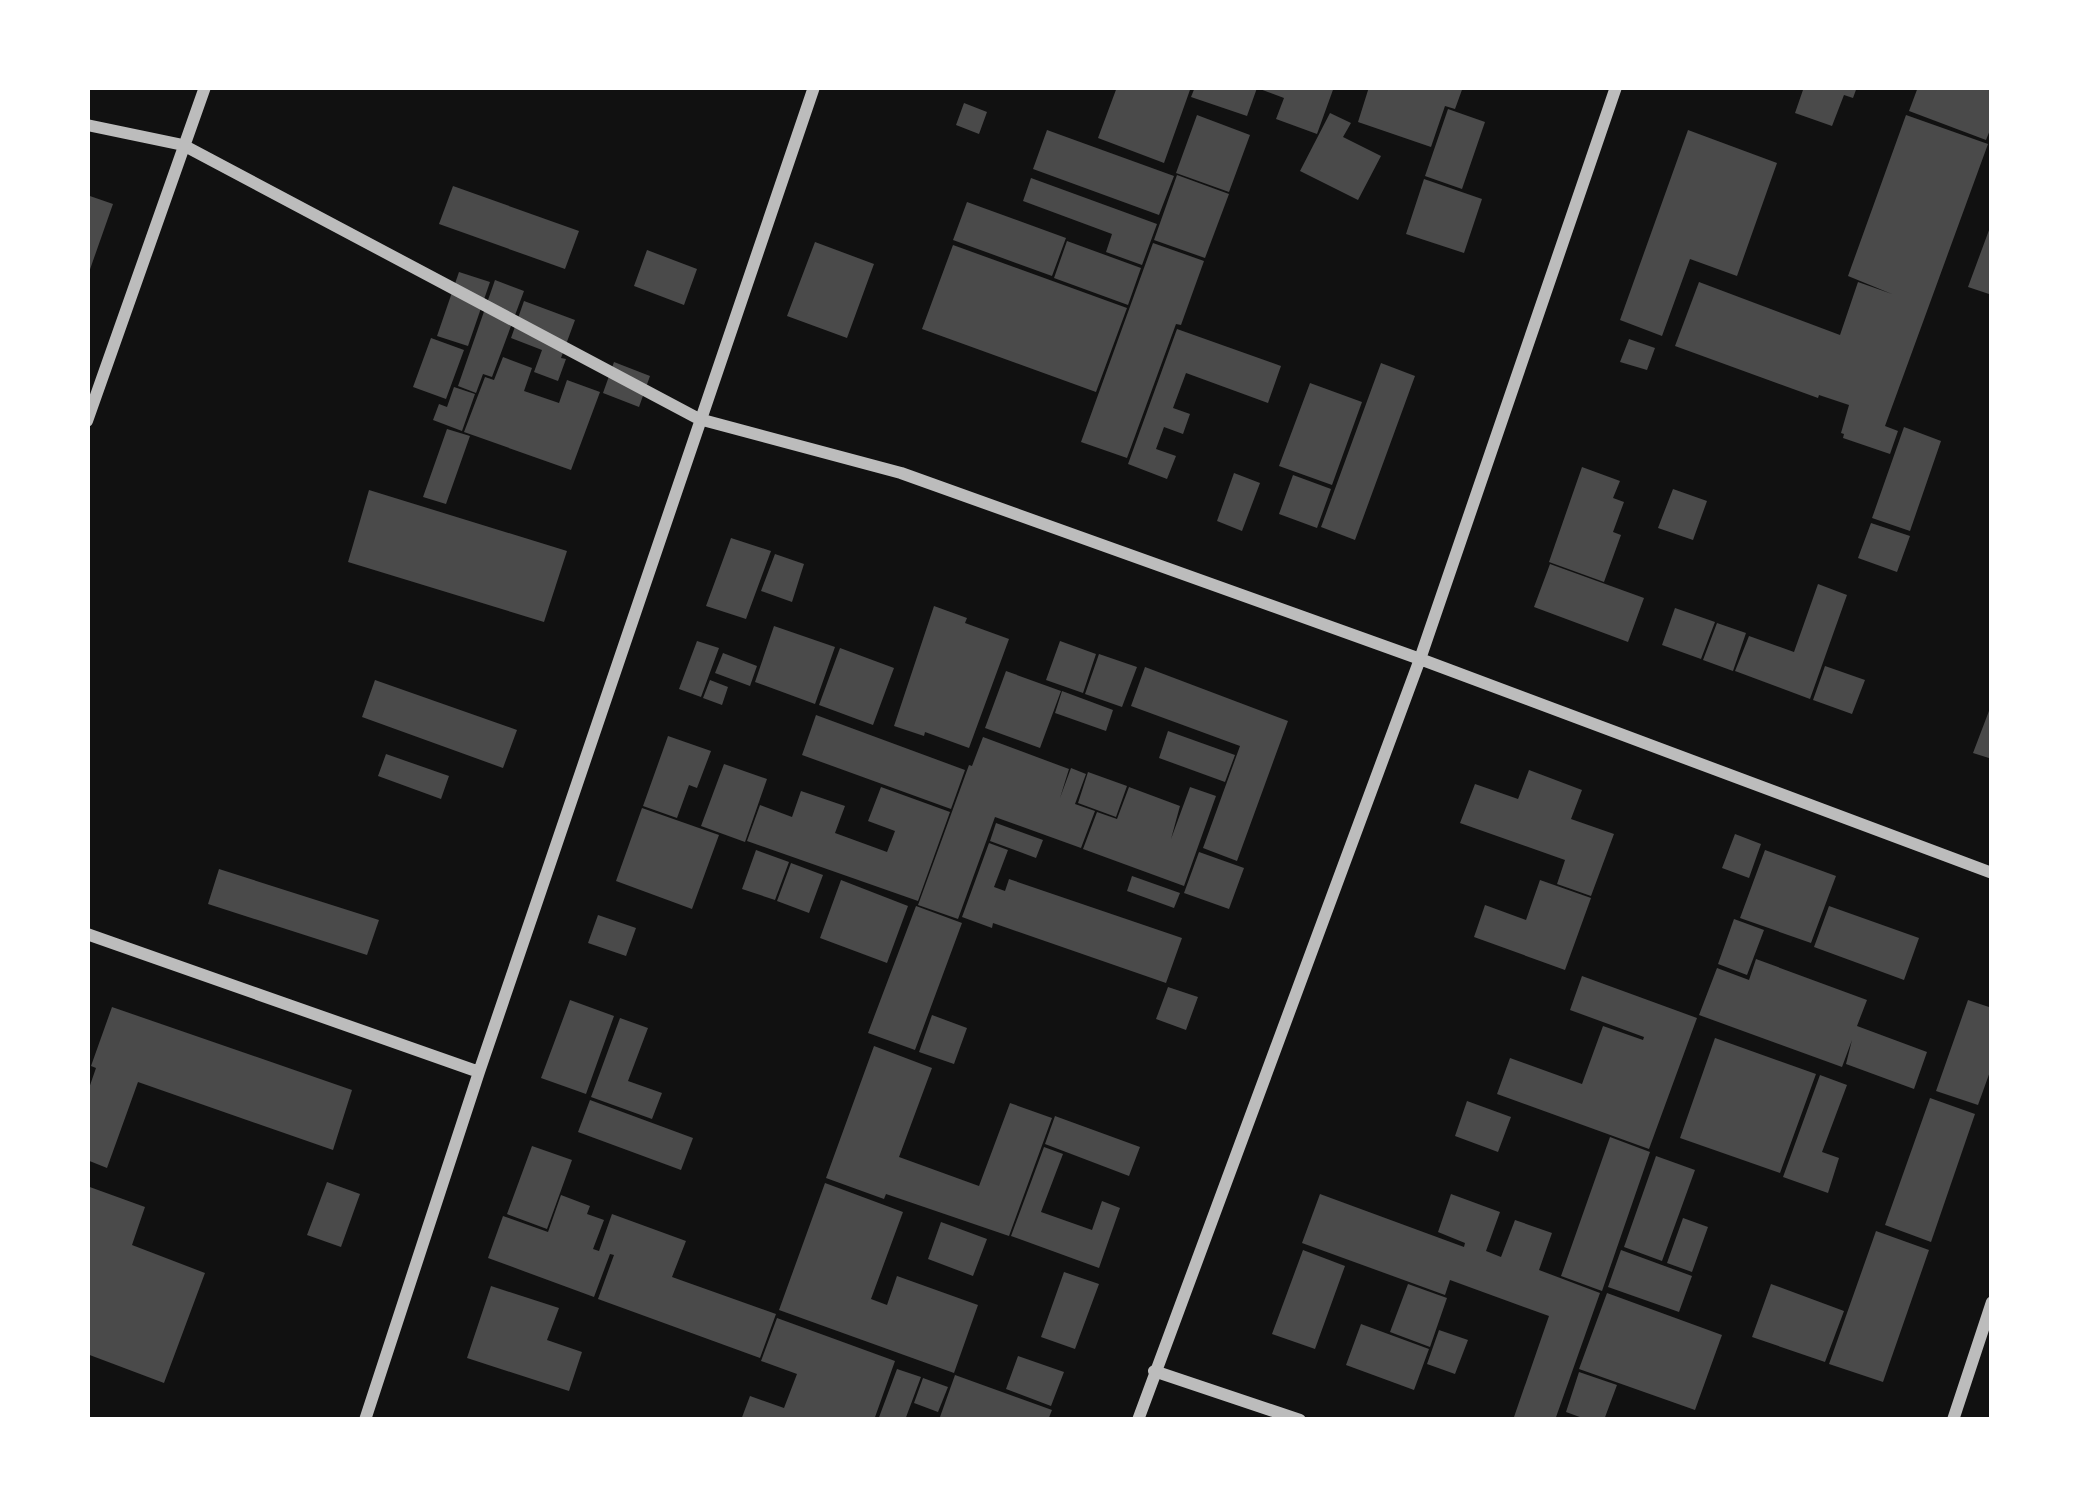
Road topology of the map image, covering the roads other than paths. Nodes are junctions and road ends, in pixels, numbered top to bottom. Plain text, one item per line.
1 (205, 87) edge
2 (814, 87) edge
3 (1616, 87) edge
4 (87, 125) edge
5 (183, 145) junction
6 (699, 419) junction
7 (87, 421) edge
8 (1420, 659) junction
9 (1992, 873) edge
10 (87, 934) edge
11 (479, 1072) junction
12 (1992, 1302) edge
13 (1154, 1371) junction
14 (365, 1420) edge
15 (1138, 1420) edge
16 (1300, 1420) edge
17 (1953, 1420) edge

1 - 5 street
2 - 6 street
3 - 8 street
4 - 5 street
5 - 6 street
5 - 7 street
6 - 8 street
6 - 11 street
8 - 9 street
8 - 13 street
10 - 11 street
11 - 14 street
12 - 17 street
13 - 15 street
13 - 16 street

